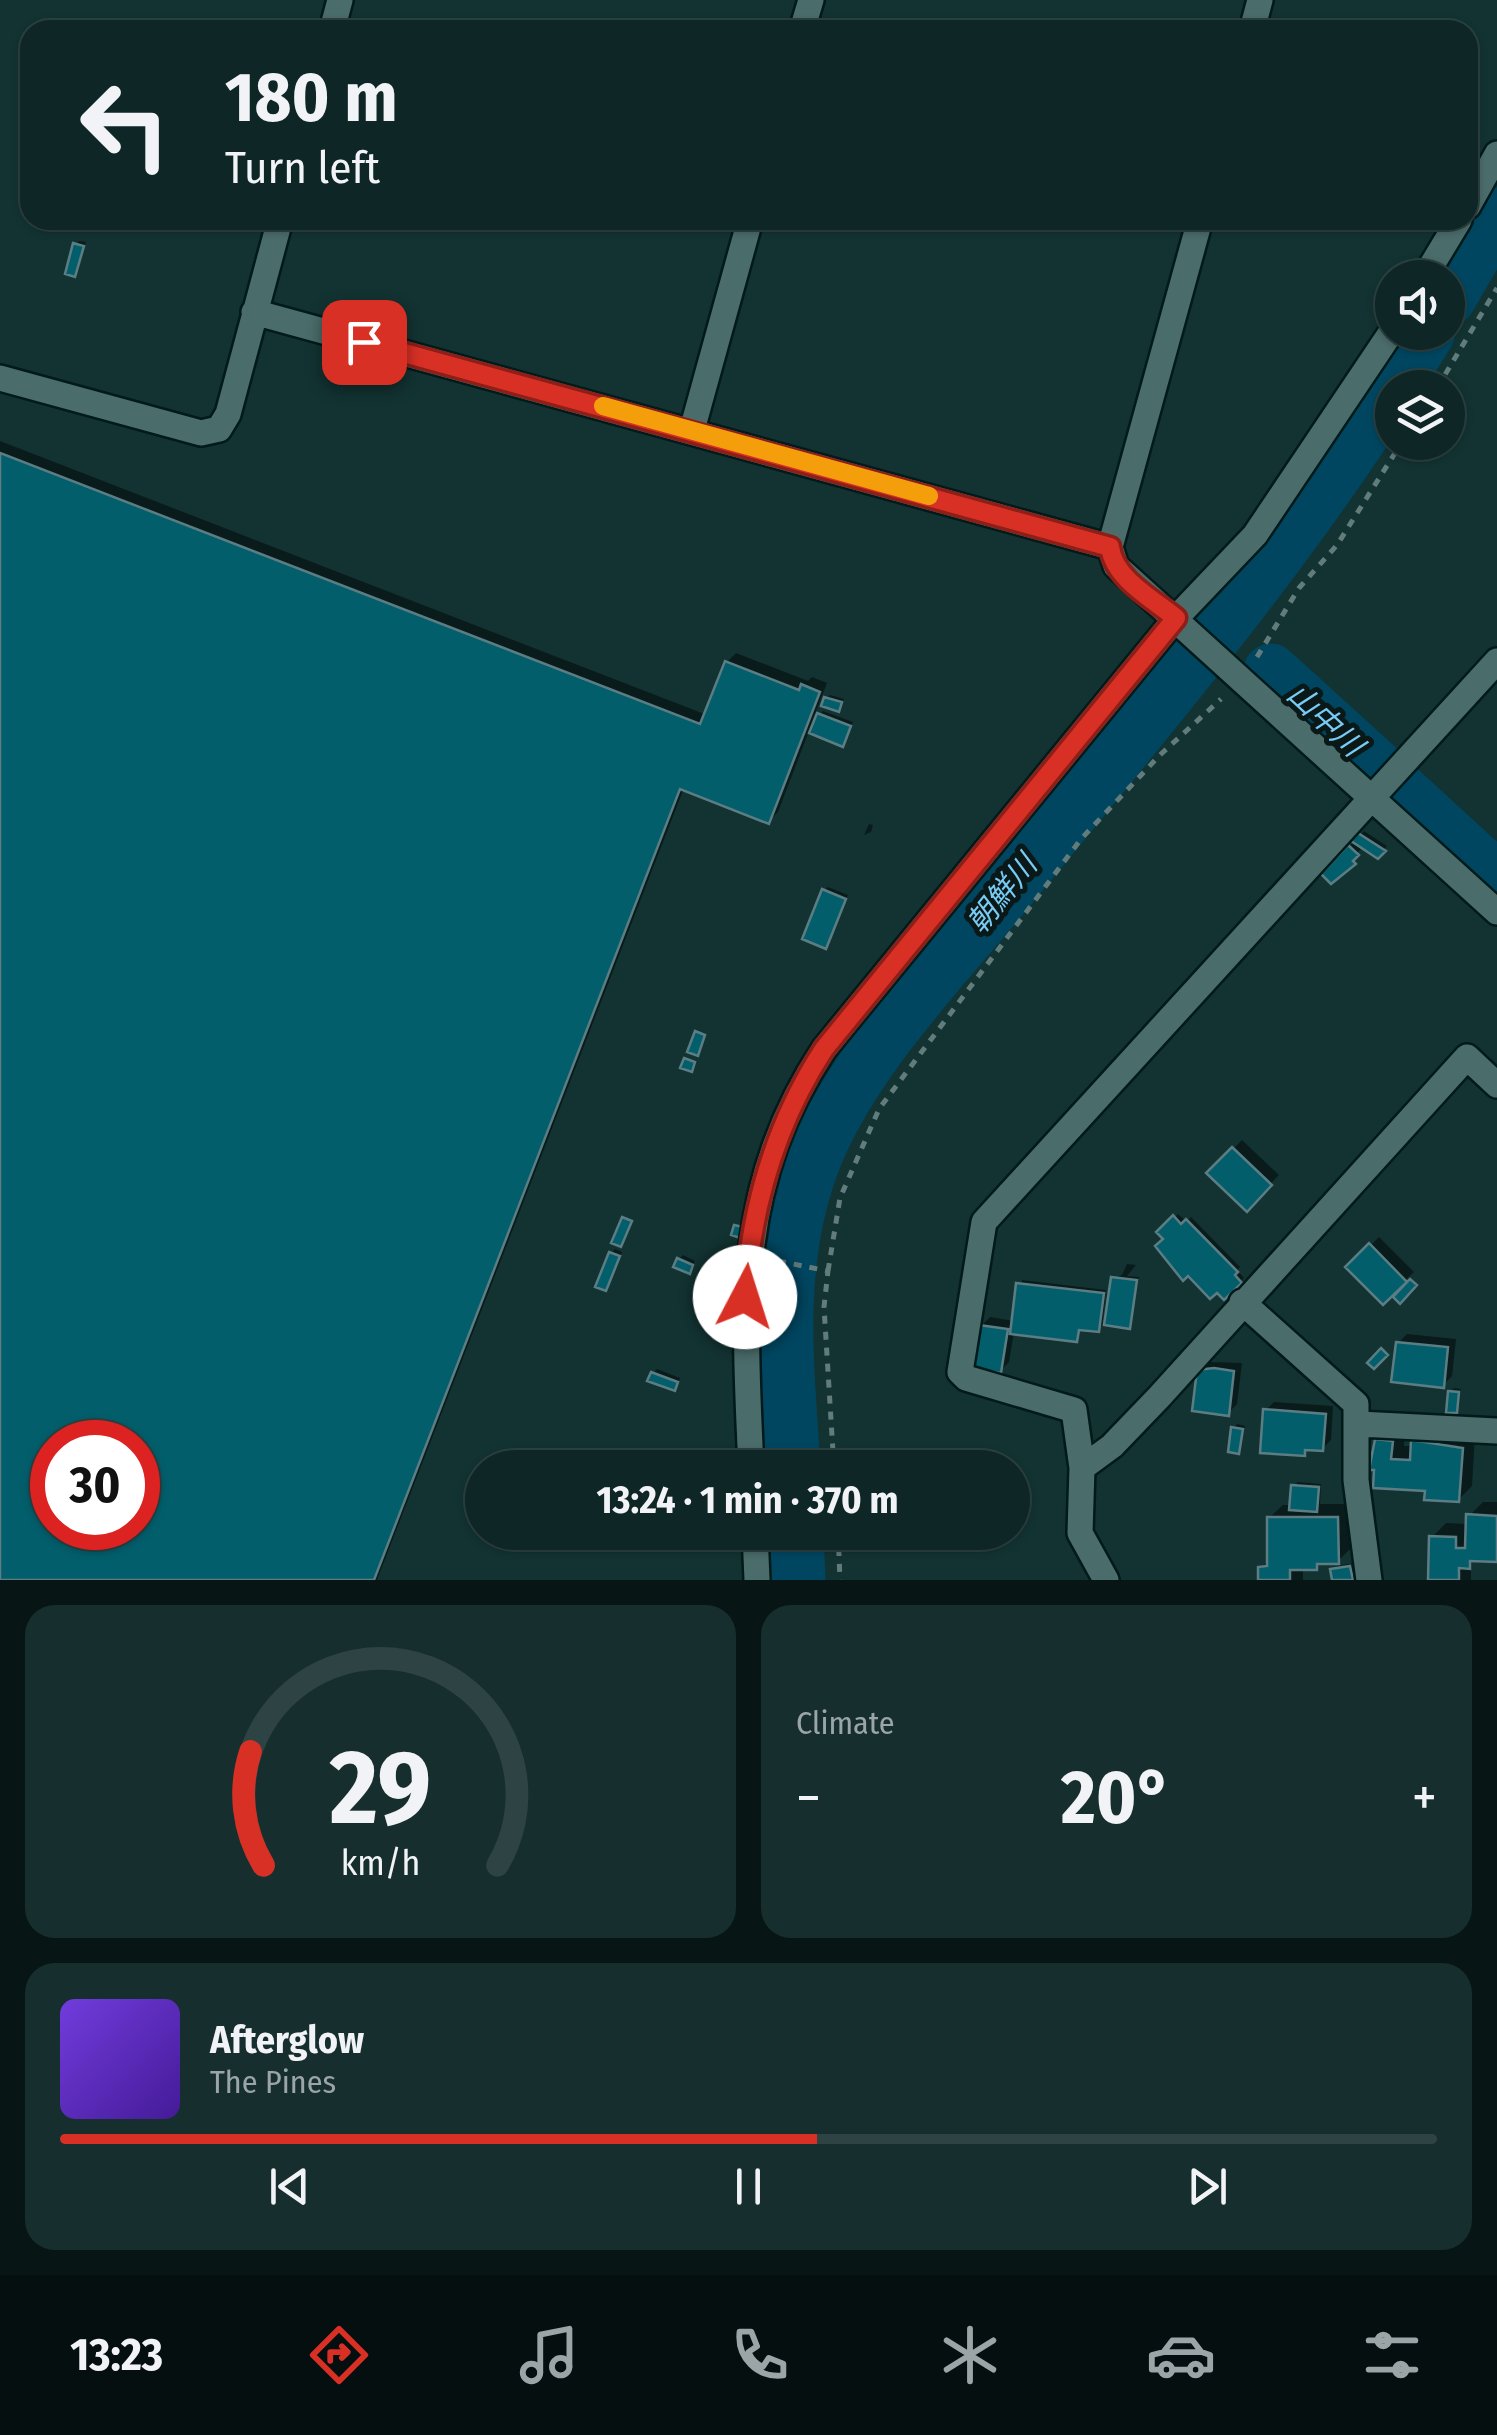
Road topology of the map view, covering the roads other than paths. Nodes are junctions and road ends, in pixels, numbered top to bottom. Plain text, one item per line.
1 (1497, 154) edge
2 (1478, 188) edge
3 (277, 230) edge
4 (747, 230) edge
5 (1197, 230) edge
6 (1453, 230) edge
7 (1435, 260) edge
8 (254, 312) junction
9 (1379, 350) edge
10 (0, 378) edge
11 (692, 430) junction
12 (1110, 547) junction
13 (1178, 620) junction
14 (1497, 661) edge
15 (1372, 796) junction
16 (1497, 912) edge
17 (1497, 1085) edge
18 (1242, 1302) junction
19 (1359, 1424) junction
20 (1497, 1431) edge
21 (751, 1450) edge
22 (1082, 1468) junction
23 (755, 1550) edge
24 (757, 1580) edge
25 (1106, 1580) edge
26 (1370, 1580) edge

1 - 2 street
3 - 8 street
4 - 11 street
5 - 12 street
6 - 7 street
8 - 10 street
8 - 11 street
9 - 13 street
11 - 12 street
12 - 13 street
13 - 15 street
13 - 21 street
14 - 15 street
15 - 16 street
15 - 22 street
17 - 18 street
18 - 19 street
18 - 22 street
19 - 20 street
19 - 26 street
22 - 25 street
23 - 24 street

